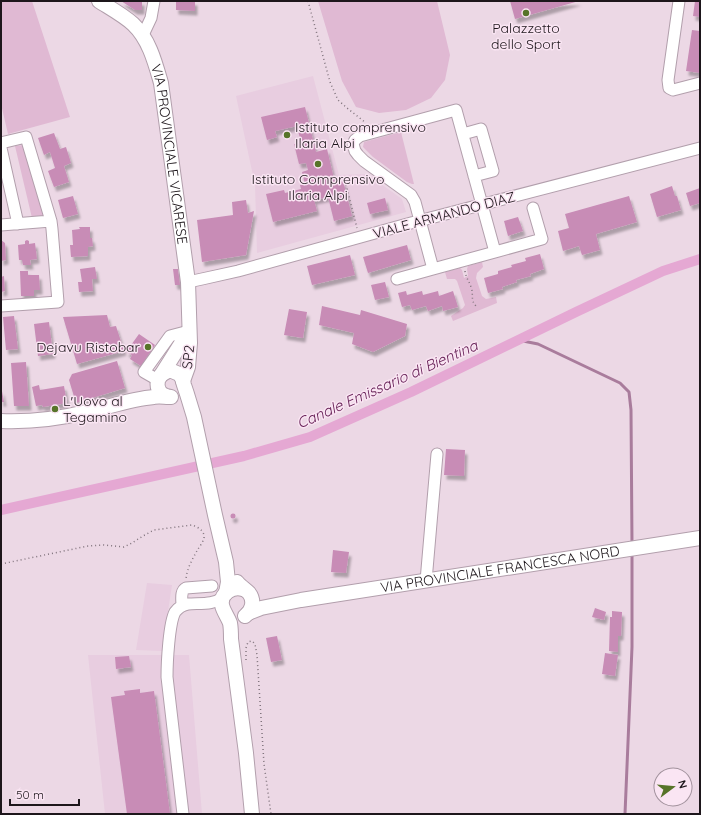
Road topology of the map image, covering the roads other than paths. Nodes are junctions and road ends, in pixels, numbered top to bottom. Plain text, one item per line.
1 (99, 1) edge
2 (154, 1) edge
3 (679, 1) edge
4 (143, 35) junction
5 (700, 83) edge
6 (463, 134) junction
7 (1, 143) edge
8 (1, 148) edge
9 (700, 148) edge
10 (474, 176) junction
11 (482, 205) junction
12 (533, 208) dead end
13 (51, 221) junction
14 (420, 221) junction
15 (18, 224) junction
16 (1, 225) edge
17 (495, 252) junction
18 (433, 269) junction
19 (397, 279) dead end
20 (188, 282) junction
21 (1, 306) edge
22 (189, 331) junction
23 (160, 378) junction
24 (183, 383) junction
25 (171, 397) junction
26 (127, 401) junction
27 (193, 413) junction
28 (1, 421) edge
29 (437, 454) dead end
30 (700, 538) edge
31 (226, 562) junction
32 (426, 581) junction
33 (212, 586) dead end
34 (247, 592) junction
35 (301, 600) junction
36 (225, 603) junction
37 (182, 606) junction
38 (245, 615) junction
39 (233, 646) junction
40 (183, 814) edge
41 (252, 814) edge

1 - 4 main road, VIA PROVINCIALE VICARESE / SP2
2 - 4 street
3 - 5 street
4 - 20 main road, VIA PROVINCIALE VICARESE / SP2
6 - 10 street
6 - 10 street
6 - 14 street
7 - 13 street
8 - 15 street
9 - 11 street, VIALE ARMANDO DIAZ
10 - 11 street
11 - 14 street, VIALE ARMANDO DIAZ
11 - 17 street
12 - 17 street
13 - 15 street
13 - 21 street
14 - 18 street
14 - 20 street, VIALE ARMANDO DIAZ
15 - 16 street
17 - 18 street
18 - 19 street
20 - 22 main road, VIA PROVINCIALE VICARESE / SP2
22 - 23 main road, SP2
22 - 24 main road, SP2
23 - 24 main road
23 - 25 main road
23 - 26 main road
24 - 25 main road
24 - 27 main road, SP2
25 - 26 main road
25 - 27 main road
26 - 28 main road
27 - 31 main road, SP2
29 - 32 street
30 - 32 main road, VIA PROVINCIALE FRANCESCA NORD
31 - 34 main road, SP2
31 - 36 main road, SP2
32 - 35 main road, VIA PROVINCIALE FRANCESCA NORD
33 - 37 street
34 - 35 main road
34 - 36 main road
34 - 38 main road, SP2
35 - 38 main road
36 - 37 street
36 - 38 main road
36 - 39 main road, SP2
37 - 40 street
38 - 39 main road, SP2
39 - 41 main road, SP2

